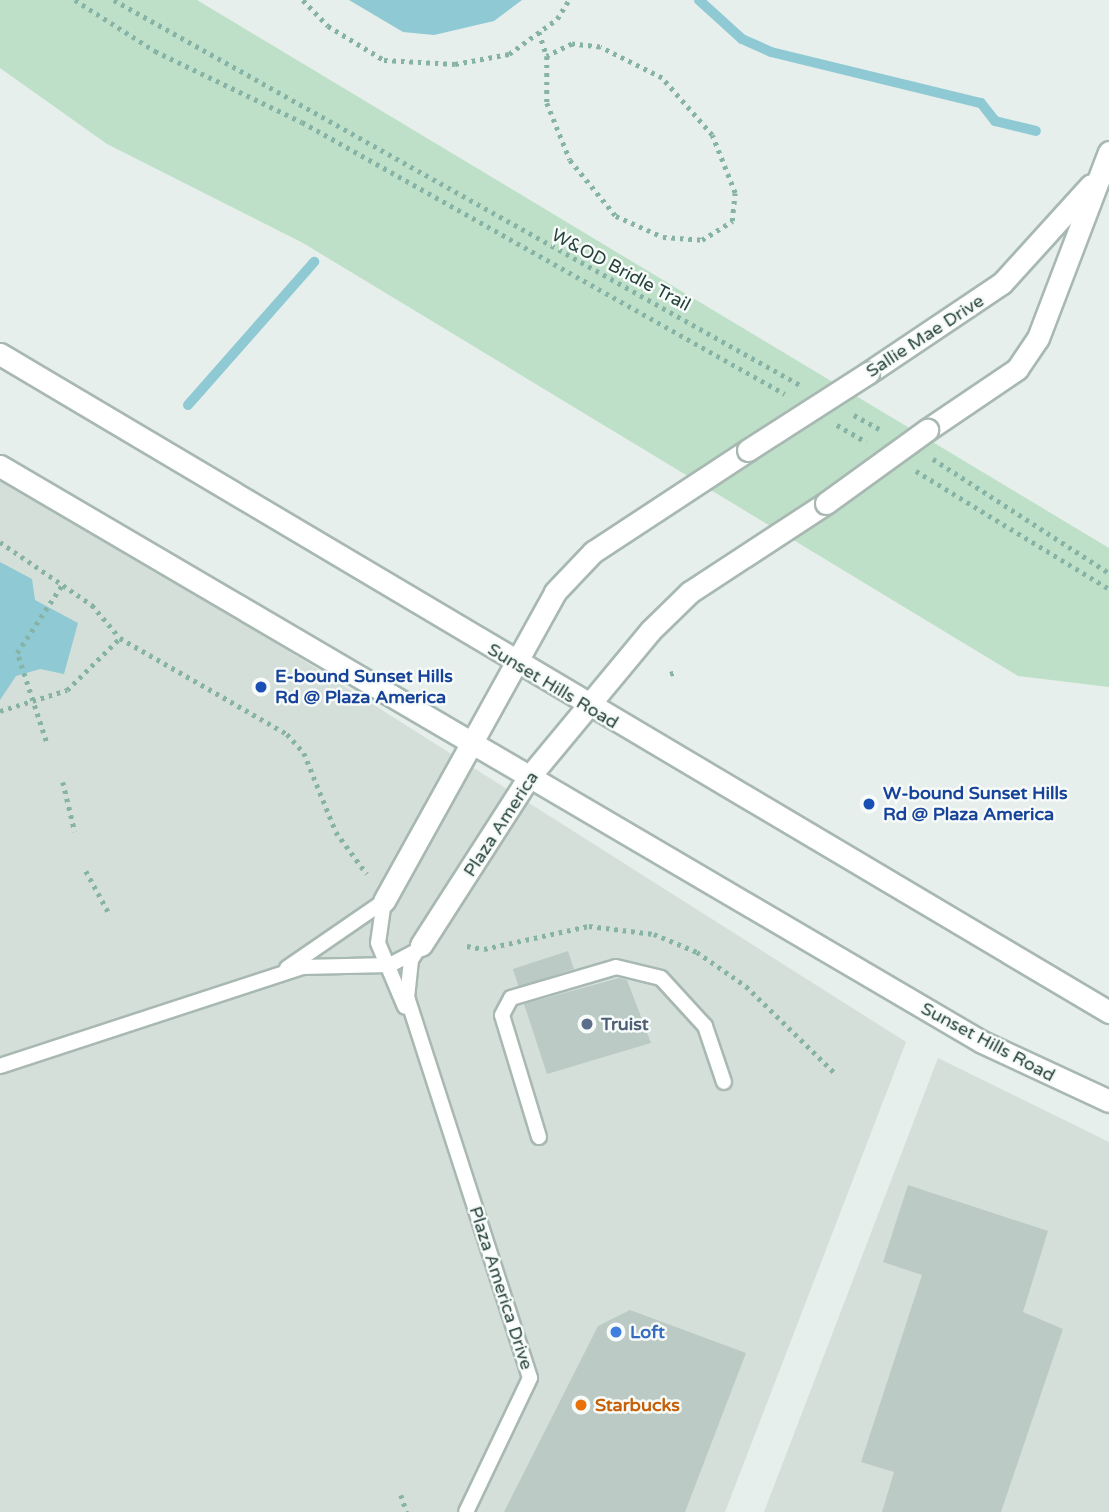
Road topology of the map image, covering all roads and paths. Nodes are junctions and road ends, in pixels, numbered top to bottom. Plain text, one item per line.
1 (75, 0) edge
2 (114, 0) edge
3 (303, 0) edge
4 (569, 0) edge
5 (539, 32) junction
6 (547, 56) junction
7 (1109, 152) edge
8 (1097, 178) junction
9 (0, 354) edge
10 (804, 387) dead end
11 (795, 400) dead end
12 (849, 412) dead end
13 (830, 420) dead end
14 (883, 431) dead end
15 (876, 447) dead end
16 (928, 457) dead end
17 (0, 466) edge
18 (910, 468) dead end
19 (0, 542) edge
20 (1109, 573) edge
21 (62, 585) junction
22 (1109, 589) edge
23 (120, 638) junction
24 (514, 662) junction
25 (33, 700) junction
26 (585, 705) junction
27 (0, 711) edge
28 (46, 741) dead end
29 (473, 745) junction
30 (529, 777) junction
31 (63, 782) dead end
32 (75, 832) dead end
33 (86, 871) dead end
34 (372, 880) dead end
35 (384, 901) junction
36 (110, 915) dead end
37 (421, 945) junction
38 (383, 965) junction
39 (278, 975) junction
40 (1109, 1012) edge
41 (415, 1022) junction
42 (0, 1066) edge
43 (723, 1082) dead end
44 (1109, 1101) edge
45 (539, 1137) dead end
46 (401, 1495) dead end
47 (407, 1512) edge
48 (466, 1512) edge

1 - 11 path
2 - 10 path, W&OD Bridle Trail
3 - 5 path
4 - 5 path
5 - 6 path
6 - 6 path
7 - 8 main road
8 - 24 main road, Sallie Mae Drive, bridge
8 - 26 main road, bridge
9 - 24 main road, Sunset Hills Road
12 - 14 path
13 - 15 path
16 - 20 path
17 - 29 main road, Sunset Hills Road
18 - 22 path
19 - 21 path
21 - 23 path
21 - 25 path
23 - 25 path
23 - 34 path
24 - 26 main road, Sunset Hills Road
24 - 29 main road
25 - 27 path
25 - 28 path
26 - 30 main road, Plaza America
26 - 40 main road, Sunset Hills Road
29 - 30 main road, Sunset Hills Road
29 - 35 main road
30 - 37 main road, Plaza America
30 - 44 main road, Sunset Hills Road
31 - 32 path
33 - 36 path
35 - 38 lane
35 - 39 lane
37 - 38 lane
37 - 41 lane
38 - 39 lane
38 - 41 lane
39 - 42 lane
41 - 48 lane, Plaza America Drive
43 - 45 lane
46 - 47 path

